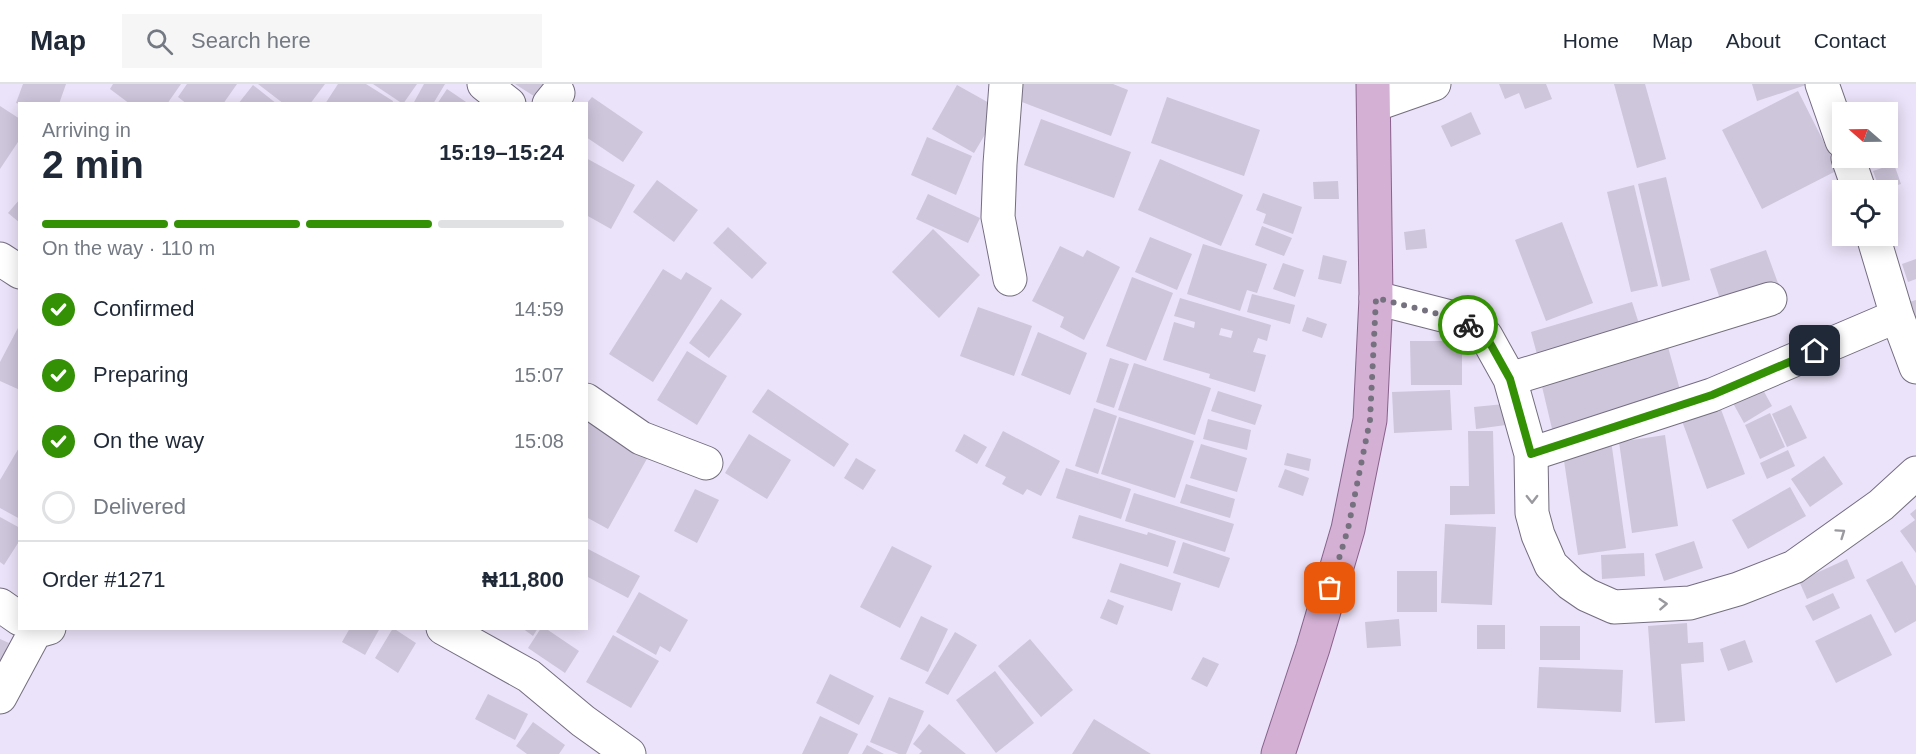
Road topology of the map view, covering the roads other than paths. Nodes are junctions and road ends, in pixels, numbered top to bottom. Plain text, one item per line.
1 (483, 84) edge
2 (1006, 84) edge
3 (1434, 84) edge
4 (1822, 84) edge
5 (1373, 94) edge
6 (506, 102) edge
7 (1832, 112) edge
8 (1876, 246) edge
9 (0, 259) edge
10 (18, 271) edge
11 (1010, 279) dead end
12 (1376, 298) junction
13 (1770, 299) dead end
14 (1897, 316) junction
15 (1916, 367) edge
16 (1510, 379) junction
17 (588, 401) edge
18 (1531, 454) junction
19 (706, 463) dead end
20 (1916, 473) edge
21 (0, 605) edge
22 (18, 617) edge
23 (33, 630) edge
24 (447, 630) edge
25 (0, 697) edge
26 (629, 754) edge
27 (1278, 754) edge

1 - 6 street
2 - 11 street
3 - 5 street
4 - 7 street
5 - 12 main road
8 - 14 street
9 - 10 street
12 - 16 street
12 - 27 main road
13 - 16 street
14 - 15 street
14 - 18 street
16 - 18 street
17 - 19 street
18 -> 20 street
21 - 22 street
23 - 25 street
24 - 26 street

